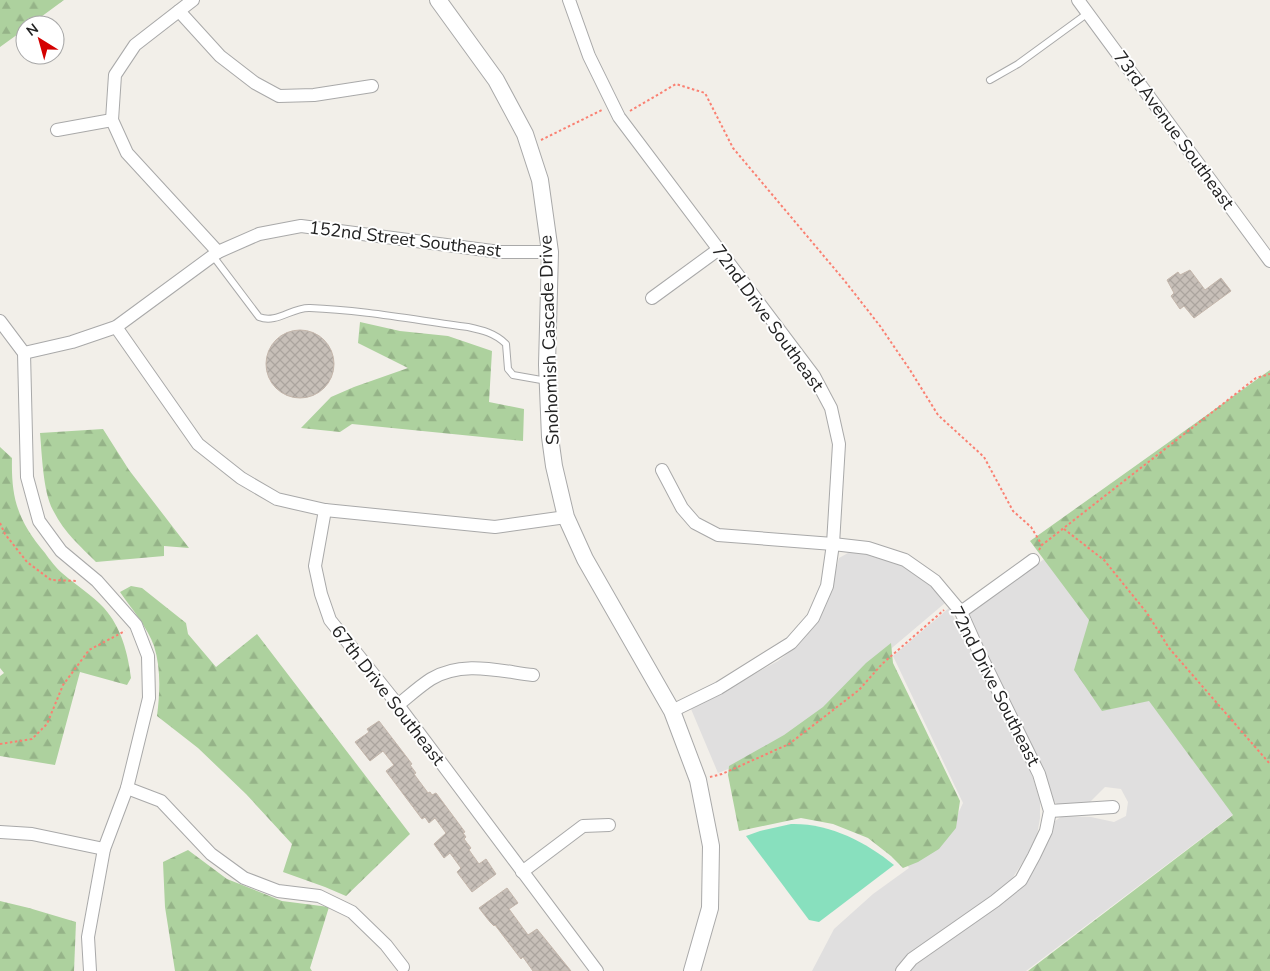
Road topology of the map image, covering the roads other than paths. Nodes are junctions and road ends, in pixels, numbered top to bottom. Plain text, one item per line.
1 (193, 0) edge
2 (438, 0) edge
3 (570, 0) edge
4 (1078, 0) edge
5 (179, 11) junction
6 (1088, 13) junction
7 (990, 80) dead end
8 (372, 86) dead end
9 (112, 120) junction
10 (57, 130) dead end
11 (719, 249) junction
12 (550, 252) junction
13 (216, 254) junction
14 (1270, 261) edge
15 (652, 298) dead end
16 (0, 321) edge
17 (116, 327) junction
18 (24, 353) junction
19 (548, 381) junction
20 (662, 470) dead end
21 (325, 510) junction
22 (566, 518) junction
23 (832, 544) junction
24 (1033, 560) dead end
25 (957, 607) junction
26 (532, 676) dead end
27 (398, 705) junction
28 (672, 711) junction
29 (127, 788) junction
30 (1112, 807) dead end
31 (1050, 811) junction
32 (609, 825) dead end
33 (0, 832) edge
34 (104, 849) junction
35 (522, 872) junction
36 (403, 967) dead end
37 (90, 971) edge
38 (597, 971) edge
39 (692, 971) edge
40 (902, 971) edge

1 - 5 street
2 - 12 street, Snohomish Cascade Drive
3 - 11 street, 72nd Drive Southeast
4 - 6 street, 73rd Avenue Southeast
5 - 8 street
5 - 9 street
6 - 7 lane
6 - 14 street, 73rd Avenue Southeast
9 - 10 street
9 - 13 street
11 - 15 street
11 - 23 street, 72nd Drive Southeast
12 - 13 street, 152nd Street Southeast
12 - 19 street, Snohomish Cascade Drive
13 - 17 street, 152nd Street Southeast
13 - 19 lane
16 - 18 street
17 - 18 street, 152nd Street Southeast
17 - 21 street
18 - 29 street
19 - 22 street, Snohomish Cascade Drive
20 - 23 street
21 - 22 street
21 - 27 street, 67th Drive Southeast
22 - 28 street, Snohomish Cascade Drive
23 - 25 street, 72nd Drive Southeast
23 - 28 street
24 - 25 street
25 - 31 street, 72nd Drive Southeast
26 - 27 street
27 - 35 street, 67th Drive Southeast
28 - 39 street, Snohomish Cascade Drive
29 - 34 street
29 - 36 street
30 - 31 street
31 - 40 street
32 - 35 street
33 - 34 street
34 - 37 street
35 - 38 street, 67th Drive Southeast

